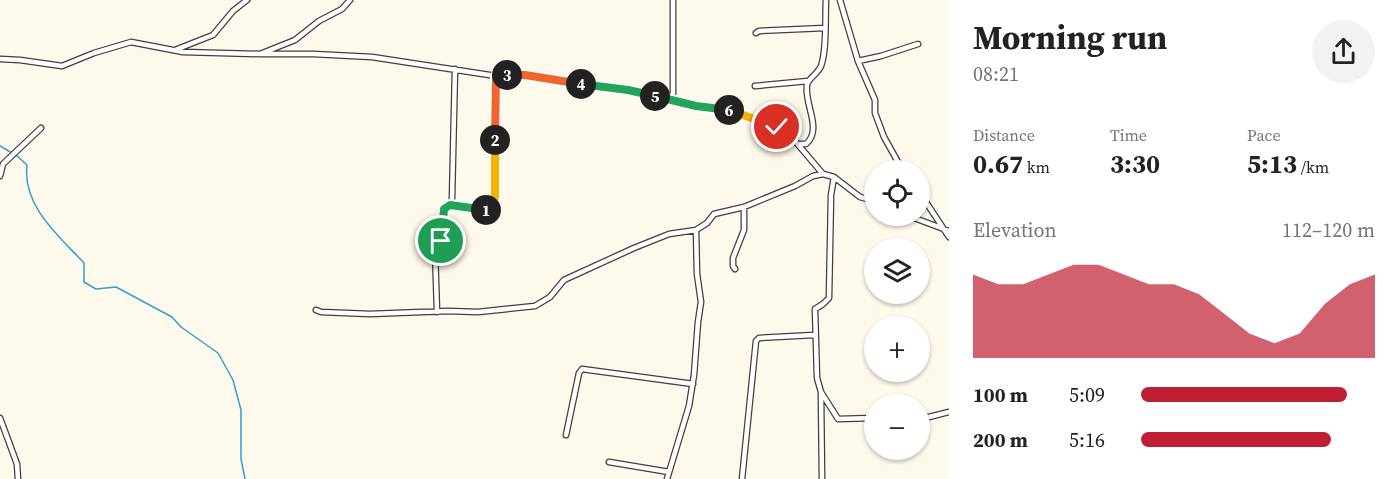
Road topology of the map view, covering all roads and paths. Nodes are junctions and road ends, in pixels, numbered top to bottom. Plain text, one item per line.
1 (247, 0) edge
2 (350, 0) edge
3 (673, 0) edge
4 (826, 0) edge
5 (840, 0) edge
6 (825, 28) junction
7 (756, 33) dead end
8 (918, 44) dead end
9 (172, 51) junction
10 (260, 54) junction
11 (0, 59) edge
12 (858, 61) junction
13 (455, 69) junction
14 (496, 76) junction
15 (808, 81) junction
16 (755, 86) dead end
17 (673, 101) junction
18 (41, 129) dead end
19 (798, 144) junction
20 (898, 160) edge
21 (1, 163) edge
22 (823, 174) junction
23 (0, 176) edge
24 (834, 177) junction
25 (864, 198) edge
26 (450, 205) junction
27 (744, 207) junction
28 (930, 209) edge
29 (930, 224) edge
30 (942, 228) junction
31 (696, 230) junction
32 (949, 231) edge
33 (949, 237) edge
34 (735, 269) dead end
35 (315, 310) dead end
36 (437, 312) junction
37 (814, 334) junction
38 (693, 384) junction
39 (821, 392) junction
40 (949, 412) edge
41 (930, 417) edge
42 (0, 418) edge
43 (864, 418) edge
44 (566, 435) dead end
45 (609, 462) dead end
46 (669, 472) junction
47 (18, 479) edge
48 (668, 479) edge
49 (742, 479) edge
50 (822, 479) edge

1 - 9 street
2 - 10 street
3 - 17 street
4 - 6 street
5 - 12 street
6 - 7 street
6 - 15 street
8 - 12 street
9 - 10 street
9 - 11 street
10 - 13 street
12 - 20 street
13 - 14 street
13 - 26 street
14 - 17 street
14 - 26 street
15 - 16 street
15 - 19 street
17 - 19 street
18 - 21 street
19 - 22 street
21 - 23 street
22 - 24 street
22 - 27 street
24 - 25 street
24 - 37 street
26 - 36 street
27 - 31 street
27 - 34 street
28 - 30 street
29 - 30 street
30 - 32 street
30 - 33 street
31 - 36 street
31 - 38 street
35 - 36 street
37 - 39 street
37 - 49 street
38 - 44 street
38 - 46 street
39 - 43 street
39 - 50 street
40 - 41 street
42 - 47 street
45 - 46 street
46 - 48 street

